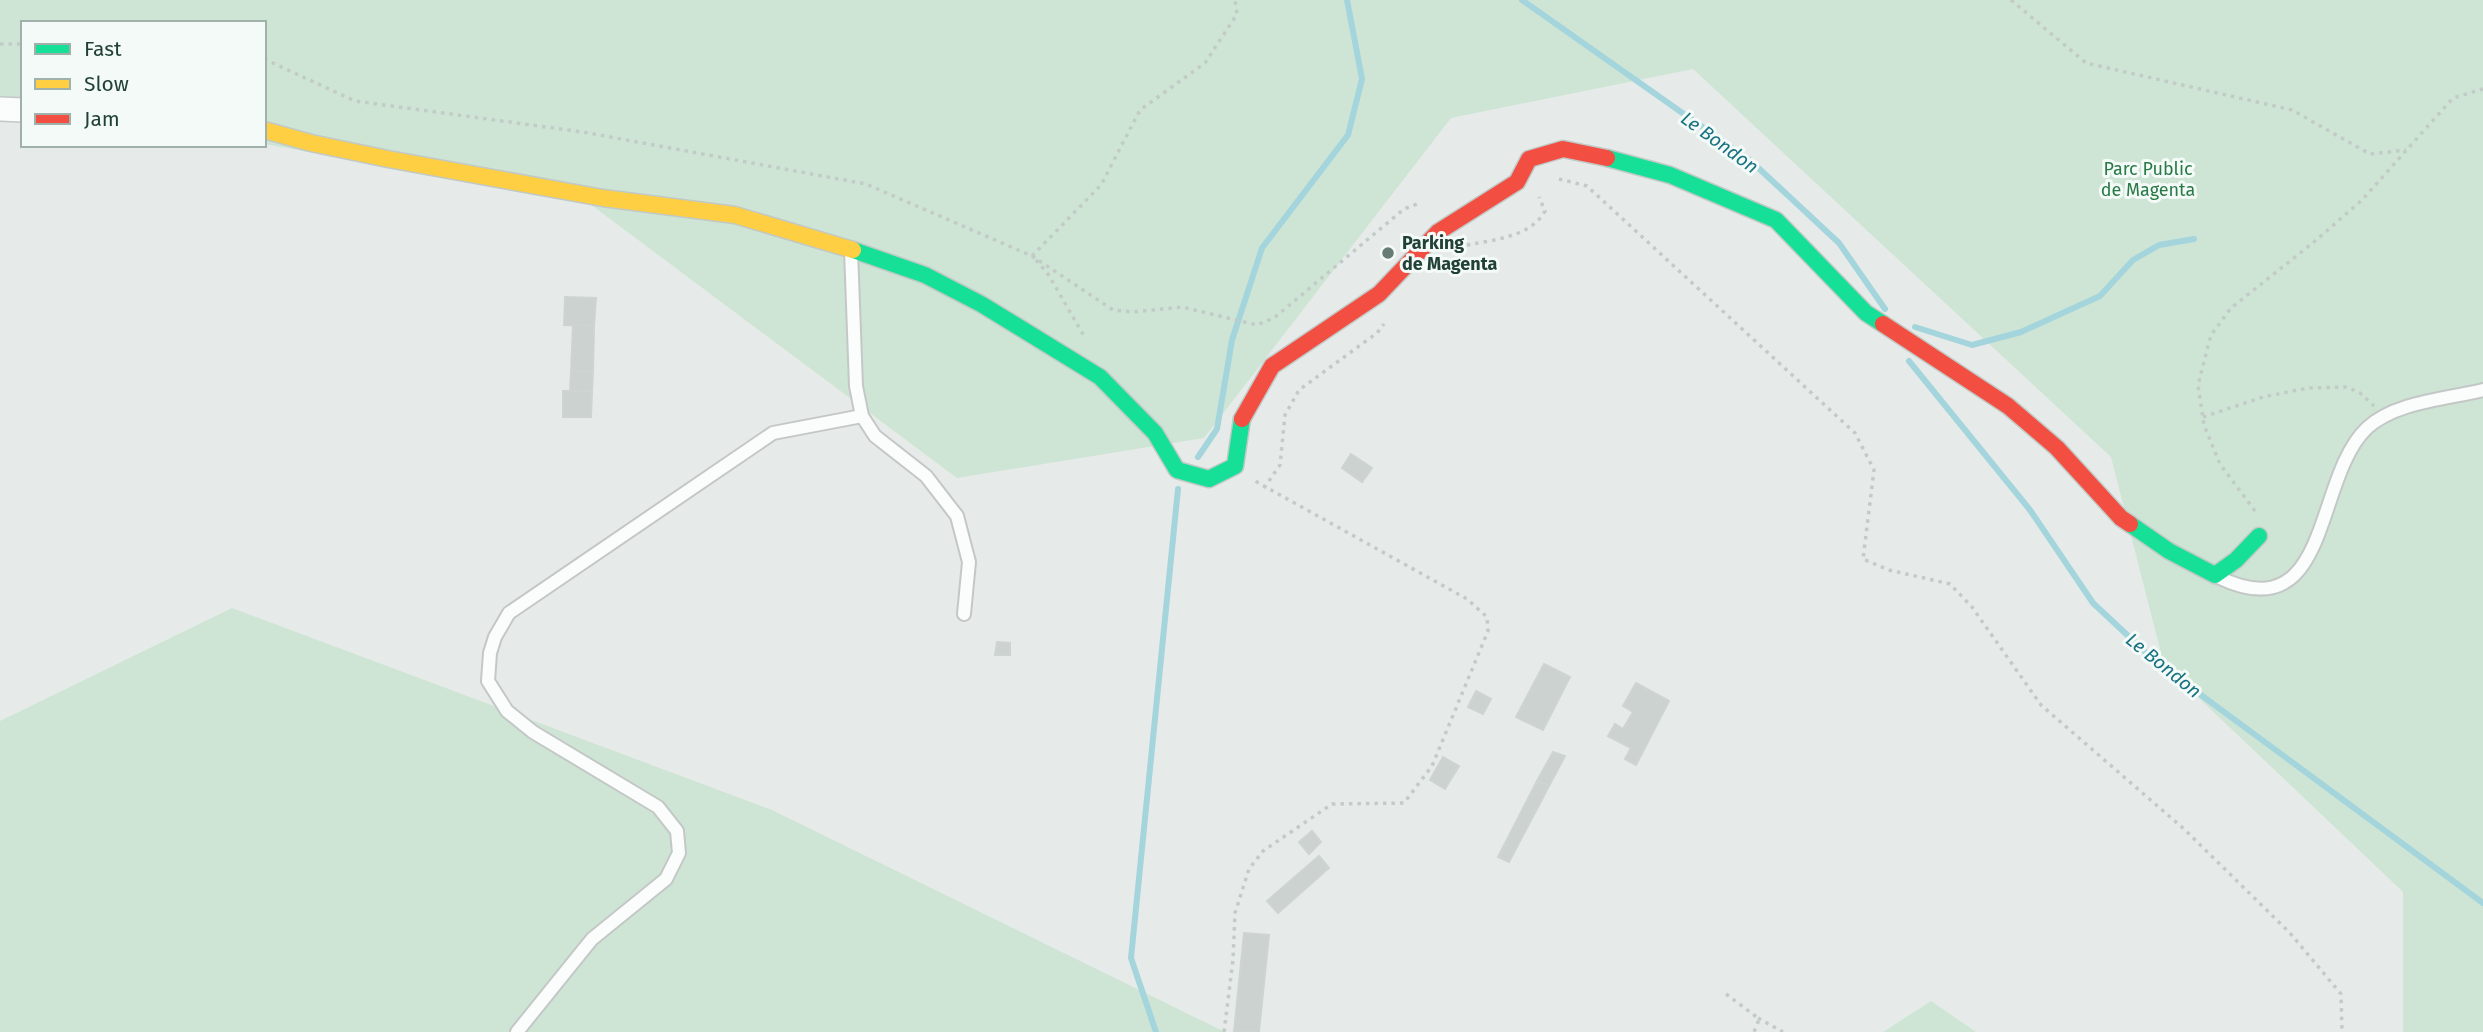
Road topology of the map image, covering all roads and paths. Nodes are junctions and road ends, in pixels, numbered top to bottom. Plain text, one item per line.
1 (1235, 0) edge
2 (2011, 0) edge
3 (0, 44) edge
4 (21, 44) edge
5 (266, 61) edge
6 (2483, 89) edge
7 (0, 108) edge
8 (21, 110) edge
9 (266, 131) edge
10 (2407, 150) junction
11 (1551, 177) dead end
12 (1539, 187) dead end
13 (1417, 204) dead end
14 (1463, 246) dead end
15 (851, 249) junction
16 (1032, 256) junction
17 (1385, 322) dead end
18 (1085, 338) dead end
19 (2483, 390) edge
20 (2383, 415) junction
21 (862, 416) junction
22 (2203, 418) junction
23 (1235, 466) junction
24 (1264, 488) junction
25 (2259, 536) joint
26 (2215, 575) junction
27 (964, 614) dead end
28 (1726, 994) dead end
29 (1758, 1018) junction
30 (517, 1032) edge
31 (1224, 1032) edge
32 (1754, 1032) edge
33 (1783, 1032) edge
34 (2342, 1032) edge

1 - 16 path
2 - 10 path
3 - 4 path
5 - 16 path
6 - 10 path
7 - 8 street
9 - 15 street
10 - 22 path
11 - 34 path
12 - 14 path
13 - 16 path
15 - 21 lane
15 - 23 street
16 - 18 path
17 - 24 path
19 - 20 lane
20 - 22 path
20 - 26 lane
21 - 27 lane
21 - 30 lane
22 - 25 path
23 - 24 path
23 - 26 street
24 - 31 path
25 - 26 street
28 - 29 path
29 - 32 path
29 - 33 path

